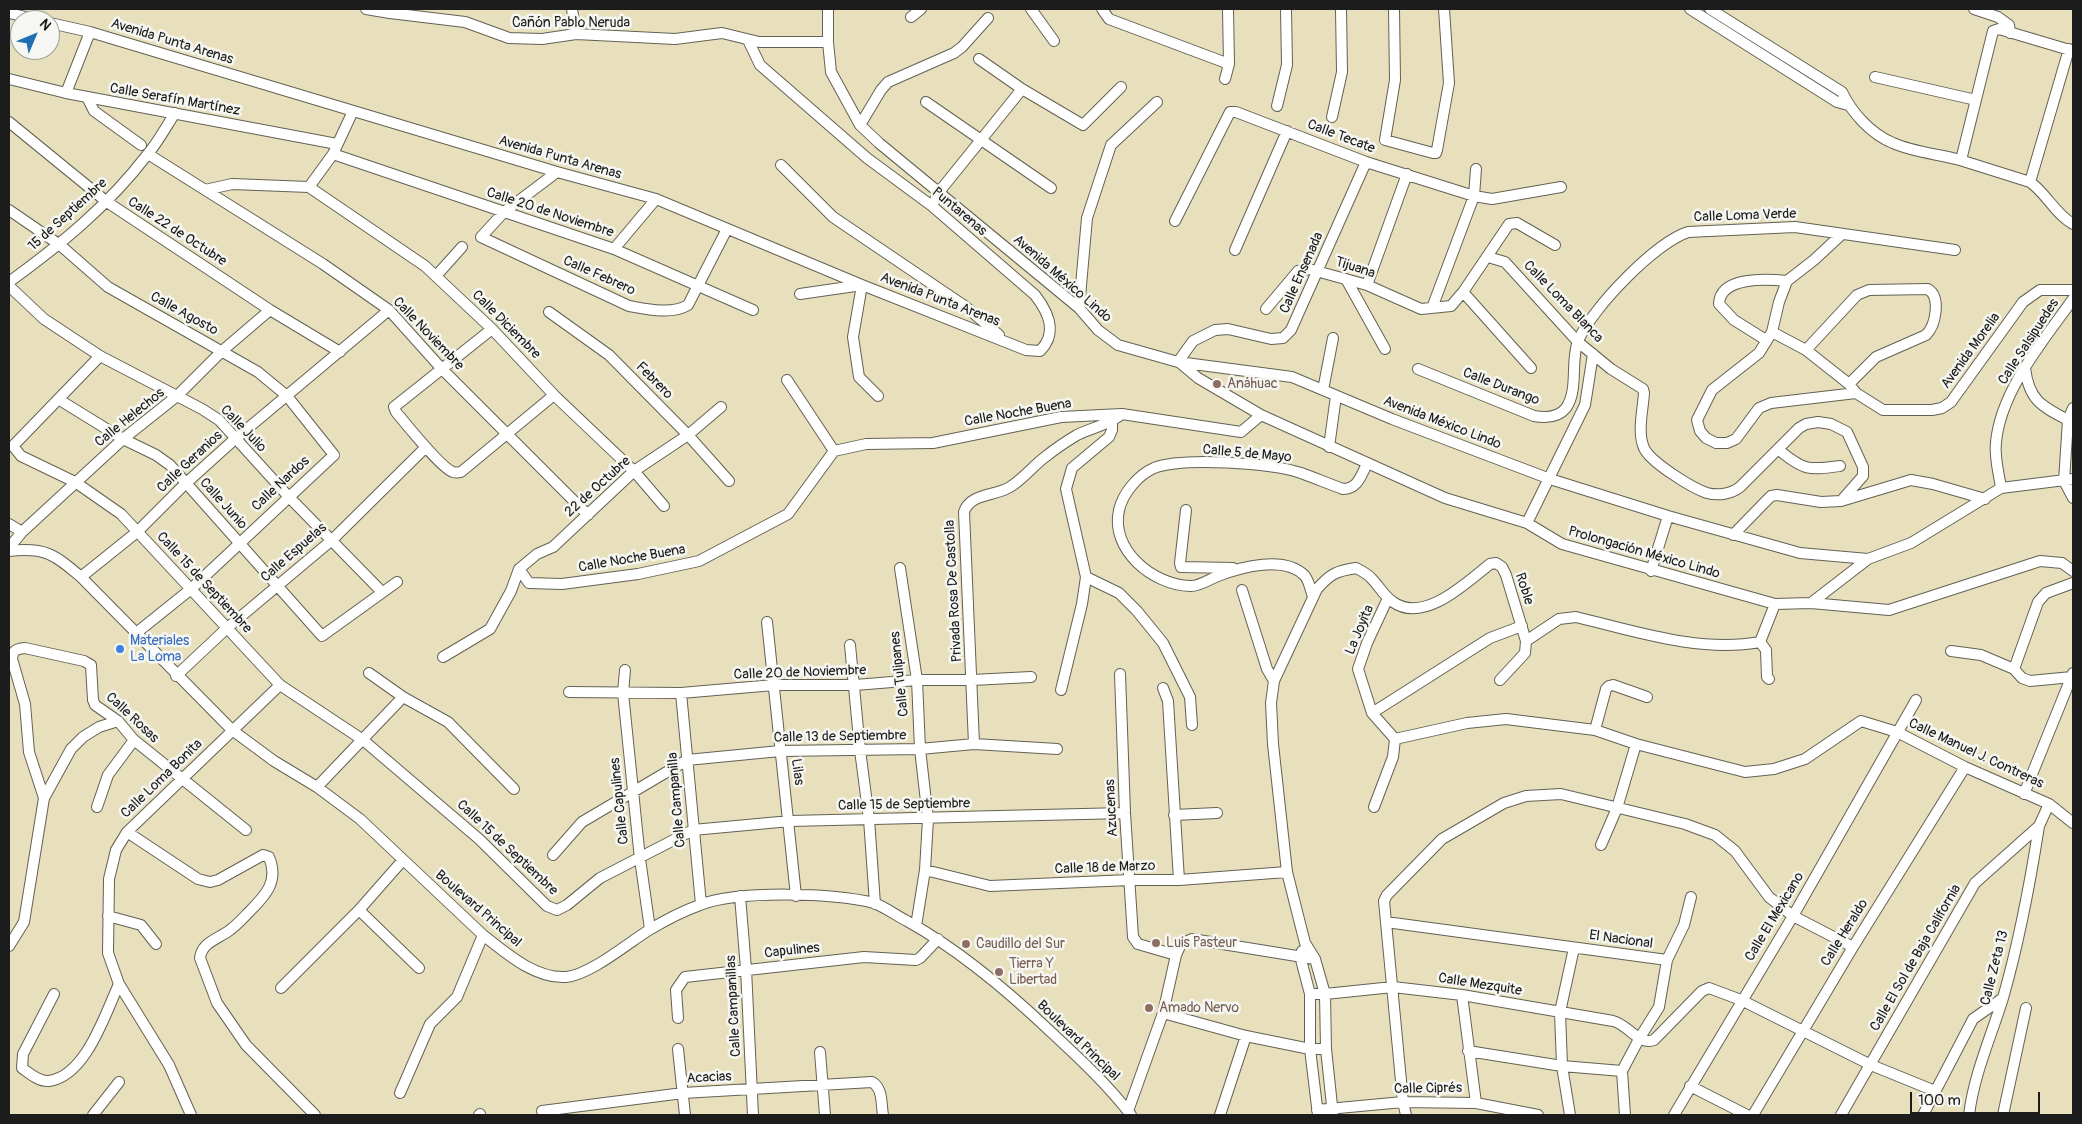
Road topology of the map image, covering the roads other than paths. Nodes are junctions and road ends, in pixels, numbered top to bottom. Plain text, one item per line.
1 (366, 9) edge
2 (572, 9) edge
3 (828, 9) edge
4 (921, 9) edge
5 (1031, 9) edge
6 (1102, 9) edge
7 (1228, 9) edge
8 (1286, 9) edge
9 (1341, 9) edge
10 (1394, 9) edge
11 (1444, 9) edge
12 (1690, 9) edge
13 (1974, 9) edge
14 (1708, 12) edge
15 (911, 17) dead end
16 (988, 18) dead end
17 (60, 24) edge
18 (90, 32) junction
19 (2010, 33) junction
20 (576, 34) junction
21 (748, 40) junction
22 (1054, 41) dead end
23 (828, 42) junction
24 (2071, 50) edge
25 (979, 59) dead end
26 (1229, 64) junction
27 (1875, 76) dead end
28 (9, 79) edge
29 (1225, 79) dead end
30 (1121, 87) dead end
31 (1022, 89) junction
32 (66, 94) junction
33 (87, 97) junction
34 (1976, 100) junction
35 (926, 102) dead end
36 (1157, 102) dead end
37 (1277, 106) dead end
38 (354, 111) junction
39 (175, 113) junction
40 (1332, 116) dead end
41 (9, 122) edge
42 (860, 125) junction
43 (1287, 131) junction
44 (982, 140) junction
45 (879, 143) junction
46 (338, 144) junction
47 (141, 145) dead end
48 (148, 154) junction
49 (333, 154) junction
50 (867, 158) junction
51 (1961, 160) junction
52 (1366, 162) junction
53 (782, 165) dead end
54 (1476, 169) dead end
55 (556, 172) junction
56 (1407, 174) junction
57 (2030, 182) junction
58 (309, 187) junction
59 (1051, 188) dead end
60 (1561, 188) dead end
61 (205, 190) junction
62 (939, 192) junction
63 (1474, 196) junction
64 (656, 199) junction
65 (107, 202) junction
66 (932, 206) junction
67 (9, 210) edge
68 (504, 212) junction
69 (1175, 221) dead end
70 (2073, 224) edge
71 (727, 229) junction
72 (1842, 234) junction
73 (60, 245) junction
74 (1555, 245) dead end
75 (462, 247) dead end
76 (614, 249) junction
77 (1235, 250) dead end
78 (1955, 250) dead end
79 (1488, 257) junction
80 (1318, 271) junction
81 (436, 276) junction
82 (1346, 279) junction
83 (1787, 281) junction
84 (9, 284) edge
85 (862, 285) junction
86 (1368, 285) junction
87 (698, 286) junction
88 (2073, 290) edge
89 (1463, 292) junction
90 (800, 294) dead end
91 (2073, 299) edge
92 (1079, 308) junction
93 (1432, 308) junction
94 (1266, 309) dead end
95 (270, 310) junction
96 (389, 310) junction
97 (753, 310) dead end
98 (550, 312) dead end
99 (492, 329) junction
100 (1769, 336) junction
101 (1333, 338) dead end
102 (1004, 340) junction
103 (1578, 342) junction
104 (1047, 344) joint
105 (1385, 349) dead end
106 (1806, 350) junction
107 (222, 351) junction
108 (340, 352) junction
109 (1593, 354) junction
110 (100, 356) junction
111 (1178, 362) junction
112 (441, 368) junction
113 (1531, 368) dead end
114 (2024, 368) junction
115 (1418, 369) dead end
116 (787, 380) dead end
117 (1849, 384) junction
118 (1323, 390) junction
119 (1856, 393) junction
120 (554, 395) junction
121 (177, 396) junction
122 (287, 396) junction
123 (878, 396) dead end
124 (1336, 396) junction
125 (58, 399) junction
126 (722, 407) dead end
127 (2073, 408) edge
128 (1122, 414) junction
129 (1262, 415) junction
130 (2068, 420) junction
131 (1112, 422) junction
132 (507, 434) junction
133 (688, 435) junction
134 (123, 439) junction
135 (235, 439) junction
136 (426, 447) junction
137 (1329, 447) junction
138 (1779, 450) junction
139 (834, 451) junction
140 (334, 455) joint
141 (1367, 464) junction
142 (1840, 466) dead end
143 (634, 471) junction
144 (1550, 480) junction
145 (2068, 480) edge
146 (729, 481) dead end
147 (75, 482) junction
148 (186, 484) junction
149 (2001, 488) junction
150 (288, 496) junction
151 (2073, 498) edge
152 (1985, 499) junction
153 (1841, 501) junction
154 (664, 506) dead end
155 (1186, 510) dead end
156 (588, 514) junction
157 (1668, 516) junction
158 (1527, 523) junction
159 (9, 524) edge
160 (22, 532) junction
161 (137, 532) junction
162 (1733, 535) junction
163 (332, 540) junction
164 (239, 542) junction
165 (9, 550) edge
166 (1868, 558) junction
167 (900, 568) dead end
168 (1240, 568) junction
169 (519, 569) junction
170 (1651, 571) junction
171 (2073, 571) edge
172 (81, 577) junction
173 (1086, 577) junction
174 (397, 582) dead end
175 (529, 583) junction
176 (2073, 583) edge
177 (278, 585) junction
178 (512, 585) junction
179 (191, 589) junction
180 (1242, 590) dead end
181 (382, 592) junction
182 (1313, 597) junction
183 (1388, 598) junction
184 (1811, 603) junction
185 (1775, 604) junction
186 (767, 622) dead end
187 (1522, 626) junction
188 (226, 629) junction
189 (135, 634) junction
190 (1526, 641) junction
191 (1760, 642) junction
192 (850, 645) dead end
193 (1951, 651) dead end
194 (443, 657) dead end
195 (2014, 669) junction
196 (625, 670) dead end
197 (369, 673) dead end
198 (1120, 674) dead end
199 (2072, 675) edge
200 (176, 676) junction
201 (1031, 677) dead end
202 (1769, 679) dead end
203 (917, 680) junction
204 (972, 680) junction
205 (1500, 680) dead end
206 (1274, 681) junction
207 (280, 685) junction
208 (774, 685) junction
209 (855, 685) junction
210 (1164, 688) dead end
211 (1061, 690) dead end
212 (570, 692) dead end
213 (681, 692) junction
214 (623, 693) junction
215 (403, 697) junction
216 (1647, 697) dead end
217 (1916, 700) dead end
218 (1372, 713) junction
219 (118, 722) junction
220 (1192, 725) dead end
221 (232, 730) junction
222 (1596, 730) junction
223 (1898, 732) junction
224 (1395, 739) junction
225 (134, 740) junction
226 (363, 740) junction
227 (974, 744) junction
228 (1636, 744) junction
229 (920, 749) junction
230 (1057, 749) dead end
231 (860, 750) junction
232 (780, 751) junction
233 (687, 760) junction
234 (1965, 767) junction
235 (180, 779) junction
236 (317, 787) junction
237 (514, 788) dead end
238 (633, 792) junction
239 (2024, 794) junction
240 (44, 798) junction
241 (2049, 804) junction
242 (97, 807) dead end
243 (1374, 807) dead end
244 (1616, 808) junction
245 (1125, 813) junction
246 (1217, 813) dead end
247 (1174, 815) junction
248 (928, 819) junction
249 (870, 820) junction
250 (790, 821) junction
251 (2073, 823) edge
252 (2039, 826) junction
253 (246, 830) dead end
254 (693, 830) junction
255 (127, 832) junction
256 (1600, 845) dead end
257 (553, 855) dead end
258 (640, 859) junction
259 (403, 860) junction
260 (925, 870) junction
261 (1287, 872) junction
262 (1130, 880) junction
263 (1179, 880) junction
264 (740, 896) junction
265 (796, 896) junction
266 (1691, 897) dead end
267 (701, 904) junction
268 (876, 904) junction
269 (359, 910) junction
270 (108, 916) junction
271 (1793, 916) junction
272 (1386, 922) junction
273 (916, 926) junction
274 (650, 929) junction
275 (483, 934) junction
276 (938, 939) junction
277 (1305, 943) junction
278 (156, 944) dead end
279 (9, 946) edge
280 (1853, 947) junction
281 (1574, 948) junction
282 (1176, 955) junction
283 (1300, 956) junction
284 (1315, 959) junction
285 (1667, 960) junction
286 (419, 968) dead end
287 (746, 969) junction
288 (119, 984) junction
289 (1393, 987) junction
290 (281, 988) dead end
291 (54, 994) dead end
292 (1310, 994) junction
293 (1325, 994) junction
294 (1462, 995) junction
295 (2003, 998) junction
296 (1741, 1000) junction
297 (2026, 1008) dead end
298 (1560, 1012) junction
299 (1163, 1014) junction
300 (678, 1018) dead end
301 (1802, 1030) junction
302 (1246, 1036) junction
303 (1639, 1039) junction
304 (1326, 1048) junction
305 (678, 1049) dead end
306 (1310, 1049) junction
307 (1468, 1051) junction
308 (820, 1052) dead end
309 (1871, 1065) junction
310 (1562, 1066) junction
311 (1622, 1071) junction
312 (119, 1082) dead end
313 (823, 1086) junction
314 (1690, 1086) junction
315 (752, 1090) junction
316 (1935, 1090) junction
317 (400, 1093) dead end
318 (683, 1093) junction
319 (1403, 1102) junction
320 (1476, 1102) junction
321 (542, 1111) dead end
322 (1130, 1113) edge
323 (1318, 1113) edge
324 (1333, 1113) edge
325 (93, 1115) edge
326 (191, 1115) edge
327 (315, 1115) edge
328 (685, 1115) edge
329 (754, 1115) edge
330 (825, 1115) edge
331 (883, 1115) edge
332 (1220, 1115) edge
333 (1406, 1115) edge
334 (1538, 1115) edge
335 (1570, 1115) edge
336 (1625, 1115) edge
337 (1674, 1115) edge
338 (1747, 1115) edge
339 (1753, 1115) edge
340 (1842, 1115) edge
341 (1923, 1115) edge
342 (1969, 1115) edge
343 (2002, 1115) edge

1 - 20 street, Cañón Pablo Neruda
2 - 20 street
3 - 23 street
4 - 15 street
5 - 22 street
6 - 26 street
7 - 26 street
8 - 37 street
9 - 40 street
10 - 11 street
12 - 14 street
13 - 19 street
14 - 51 street
16 - 42 street
17 - 18 street, Avenida Punta Arenas
18 - 32 street
18 - 38 street, Avenida Punta Arenas
19 - 24 street
19 - 34 street
20 - 21 street, Cañón Pablo Neruda
21 - 23 street, Cañón Pablo Neruda
21 - 50 street
23 - 42 street
24 - 57 street
25 - 31 street
26 - 29 street
27 - 34 street
28 - 32 street, Calle Serafín Martínez
30 - 31 street
31 - 44 street
32 - 33 street, Calle Serafín Martínez
33 - 39 street, Calle Serafín Martínez
33 - 47 street
34 - 51 street
35 - 44 street
36 - 92 street
38 - 46 street
38 - 55 street, Avenida Punta Arenas
39 - 46 street, Calle Serafín Martínez
39 - 48 street, 15 de Septiembre
41 - 65 street, Calle 22 de Octubre
42 - 45 street, Avenida México Lindo
43 - 52 street, Calle Tecate
43 - 69 street, Calle Tecate
43 - 77 street
44 - 59 street
44 - 62 street
45 - 50 street
45 - 62 street, Avenida México Lindo
46 - 49 street
48 - 61 street, Calle Noviembre
48 - 65 street, 15 de Septiembre
49 - 58 street
49 - 68 street, Calle 20 de Noviembre
50 - 66 street, Puntarenas
51 - 57 street
52 - 56 street, Calle Tecate
52 - 80 street, Calle Ensenada
53 - 102 street
54 - 63 street
55 - 64 street, Avenida Punta Arenas
55 - 68 street
56 - 63 street, Calle Tecate
56 - 86 street
57 - 70 street
58 - 61 street
58 - 81 street, Calle Diciembre
60 - 63 street, Calle Tecate
61 - 96 street, Calle Noviembre
62 - 66 street
62 - 92 street, Avenida México Lindo
63 - 93 street
64 - 71 street, Avenida Punta Arenas
64 - 76 street
65 - 73 street, 15 de Septiembre
65 - 95 street, Calle 22 de Octubre
66 - 104 street, Puntarenas
67 - 73 street, Calle Agosto
68 - 76 street, Calle 20 de Noviembre
68 - 87 street, Calle Febrero
71 - 85 street, Avenida Punta Arenas
71 - 87 street, Calle Febrero
72 - 78 street, Calle Loma Verde
72 - 83 street
72 - 103 street, Calle Loma Verde
73 - 84 street, 15 de Septiembre
73 - 107 street, Calle Agosto
74 - 79 street
75 - 81 street
76 - 87 street, Calle 20 de Noviembre
79 - 89 street
79 - 103 street, Calle Loma Blanca
80 - 82 street, Tijuana
80 - 94 street, Tijuana
80 - 111 street, Calle Ensenada
81 - 99 street, Calle Diciembre
82 - 86 street, Tijuana
82 - 105 street
83 - 100 street
83 - 100 street, Avenida Morelia
84 - 110 street, Calle Julio
85 - 90 street
85 - 102 street, Avenida Punta Arenas
85 - 123 street
86 - 93 street, Tijuana
87 - 97 street, Calle 20 de Noviembre
88 - 119 street, Avenida Morelia
89 - 93 street, Tijuana
89 - 113 street
91 - 114 street, Calle Salsipuedes
92 - 111 street, Avenida México Lindo
95 - 107 street, Calle Helechos
95 - 108 street, Calle 22 de Octubre
96 - 108 street, Calle Geranios
96 - 112 street, Calle Noviembre
98 - 133 street, Febrero
99 - 112 street
99 - 120 street, Calle Diciembre
100 - 106 street, Avenida Morelia
100 - 119 street
101 - 118 street
102 - 104 street, Avenida Punta Arenas
103 - 109 street, Calle Loma Blanca
103 - 115 street, Calle Durango
106 - 117 street, Avenida Morelia
106 - 117 street
107 - 121 street, Calle Helechos
107 - 122 street, Calle Agosto
108 - 122 street, Calle Geranios
109 - 138 street, Calle Loma Blanca
109 - 144 street
110 - 121 street, Calle Julio
110 - 125 street
111 - 118 street, Avenida México Lindo
111 - 129 street, Prolongación México Lindo
112 - 132 street, Calle Noviembre
112 - 136 street
114 - 130 street
114 - 149 street, Calle Salsipuedes
116 - 139 street
117 - 119 street, Avenida Morelia
118 - 124 street, Avenida México Lindo
120 - 132 street
120 - 143 street, Calle Diciembre
121 - 134 street, Calle Helechos
121 - 135 street, Calle Julio
122 - 135 street, Calle Geranios
122 - 140 street, Calle Agosto
124 - 137 street
124 - 144 street, Avenida México Lindo
125 - 134 street, Calle Junio
125 - 147 street, Calle 15 de Septiembre
126 - 133 street, 22 de Octubre
127 - 130 street
128 - 129 street, Calle Noche Buena
128 - 131 street, Privada Rosa De Castolla
128 - 139 street, Calle Noche Buena
129 - 137 street, Prolongación México Lindo
130 - 145 street
131 - 173 street
131 - 204 street, Privada Rosa De Castolla
132 - 136 street
132 - 156 street, Calle Noviembre
133 - 143 street, 22 de Octubre
133 - 146 street, Febrero
134 - 147 street, Calle Helechos
134 - 148 street, Calle Junio
135 - 148 street, Calle Geranios
135 - 150 street, Calle Julio
136 - 163 street, Calle Espuelas
137 - 141 street, Prolongación México Lindo
138 - 142 street
138 - 153 street, Calle Loma Blanca
139 - 175 street, Calle Noche Buena
140 - 150 street, Calle Nardos
141 - 158 street, Prolongación México Lindo
141 - 168 street, Calle 5 de Mayo
143 - 154 street, Calle Diciembre
143 - 156 street, 22 de Octubre
144 - 157 street, Avenida México Lindo
144 - 158 street
145 - 149 street, Avenida México Lindo
145 - 151 street
147 - 160 street, Calle Helechos
147 - 161 street, Calle 15 de Septiembre
148 - 161 street, Calle Geranios
148 - 164 street, Calle Junio
149 - 152 street, Avenida México Lindo
150 - 163 street, Calle Julio
150 - 164 street, Calle Nardos
152 - 153 street
152 - 166 street, Avenida México Lindo
153 - 162 street
155 - 168 street, Calle 5 de Mayo
156 - 169 street, 22 de Octubre
157 - 162 street, Avenida México Lindo
157 - 170 street
158 - 170 street, Prolongación México Lindo
159 - 160 street
160 - 165 street, Calle Helechos
161 - 172 street, Calle Geranios
161 - 179 street, Calle 15 de Septiembre
162 - 166 street, Avenida México Lindo
163 - 177 street, Calle Espuelas
163 - 181 street, Calle Julio
164 - 177 street, Calle Junio
164 - 179 street, Calle Nardos
165 - 172 street, Boulevard Principal
166 - 184 street
167 - 203 street, Calle Tulipanes
168 - 182 street, Calle 5 de Mayo
169 - 175 street
169 - 178 street
170 - 185 street, Prolongación México Lindo
171 - 184 street, Prolongación México Lindo
172 - 189 street, Boulevard Principal
173 - 211 street
173 - 220 street
174 - 181 street
175 - 178 street, Calle Noche Buena
176 - 195 street
177 - 181 street, Calle Junio
177 - 188 street, Calle Espuelas
178 - 194 street
179 - 188 street, Calle 15 de Septiembre
179 - 189 street, Calle Nardos
180 - 206 street
182 - 183 street
182 - 206 street
183 - 187 street, Roble
183 - 218 street, La Joyita
184 - 185 street, Prolongación México Lindo
185 - 191 street
186 - 208 street, Lilas
187 - 190 street, Roble
187 - 218 street
188 - 200 street, Calle Espuelas
188 - 207 street, Calle 15 de Septiembre
189 - 200 street, Boulevard Principal
190 - 191 street
190 - 205 street
191 - 202 street
192 - 209 street
193 - 195 street
195 - 199 street
196 - 214 street, Calle Capulines
197 - 215 street
198 - 245 street, Azucenas
199 - 239 street
200 - 221 street, Boulevard Principal
201 - 204 street, Calle 20 de Noviembre
203 - 204 street, Calle 20 de Noviembre
203 - 209 street, Calle 20 de Noviembre
203 - 229 street, Calle Tulipanes
204 - 227 street
206 - 261 street
207 - 221 street, Calle Loma Bonita
207 - 226 street, Calle 15 de Septiembre
208 - 209 street, Calle 20 de Noviembre
208 - 213 street, Calle 20 de Noviembre
208 - 232 street, Lilas
209 - 231 street
210 - 247 street
212 - 214 street, Calle 20 de Noviembre
213 - 214 street, Calle 20 de Noviembre
213 - 233 street, Calle Campanilla
214 - 238 street, Calle Capulines
215 - 226 street
215 - 237 street
216 - 222 street
217 - 223 street, Calle El Mexicano
218 - 224 street, La Joyita
219 - 225 street, Calle Rosas
219 - 240 street
219 - 240 street, Calle Rosas
221 - 235 street, Calle Loma Bonita
221 - 236 street, Boulevard Principal
222 - 224 street
222 - 228 street
223 - 228 street, Calle Manuel J. Contreras
223 - 234 street, Calle Manuel J. Contreras
223 - 271 street, Calle El Mexicano
224 - 243 street
225 - 235 street, Calle Rosas
225 - 242 street
226 - 236 street
226 - 258 street, Calle 15 de Septiembre
227 - 229 street, Calle 13 de Septiembre
227 - 230 street, Calle 13 de Septiembre
228 - 244 street
229 - 231 street, Calle 13 de Septiembre
229 - 248 street, Calle Tulipanes
231 - 232 street, Calle 13 de Septiembre
231 - 249 street
232 - 233 street, Calle 13 de Septiembre
232 - 250 street, Lilas
233 - 238 street, Calle 13 de Septiembre
233 - 254 street, Calle Campanilla
234 - 239 street, Calle Manuel J. Contreras
234 - 280 street, Calle Heraldo
235 - 253 street, Calle Rosas
235 - 255 street, Calle Loma Bonita
236 - 259 street, Boulevard Principal
238 - 257 street, Calle 13 de Septiembre
238 - 258 street, Calle Capulines
239 - 241 street, Calle Manuel J. Contreras
240 - 279 street
241 - 251 street, Calle Manuel J. Contreras
241 - 252 street, Calle El Sol de Baja California
244 - 256 street
244 - 271 street
244 - 272 street
245 - 248 street, Calle 15 de Septiembre
245 - 262 street, Azucenas
246 - 247 street
247 - 263 street
248 - 249 street, Calle 15 de Septiembre
248 - 260 street, Calle Tulipanes
249 - 250 street, Calle 15 de Septiembre
249 - 268 street
250 - 254 street, Calle 15 de Septiembre
250 - 265 street, Lilas
252 - 295 street, Calle Zeta 13
252 - 309 street, Calle El Sol de Baja California
254 - 258 street, Calle 15 de Septiembre
254 - 267 street, Calle Campanilla
255 - 270 street, Calle Loma Bonita
255 - 327 street
258 - 274 street, Calle Capulines
259 - 269 street
259 - 275 street, Boulevard Principal
260 - 262 street, Calle 18 de Marzo
260 - 273 street, Calle Tulipanes
261 - 263 street, Calle 18 de Marzo
261 - 277 street
262 - 263 street, Calle 18 de Marzo
262 - 282 street, Azucenas
264 - 265 street, Boulevard Principal
264 - 267 street, Boulevard Principal
264 - 287 street, Calle Campanillas
265 - 268 street, Boulevard Principal
266 - 285 street
267 - 274 street, Boulevard Principal
268 - 273 street, Boulevard Principal
269 - 286 street
269 - 290 street
270 - 278 street
270 - 288 street, Calle Loma Bonita
271 - 280 street
271 - 296 street, Calle El Mexicano
272 - 281 street, El Nacional
272 - 289 street
273 - 276 street, Boulevard Principal
274 - 275 street, Boulevard Principal
275 - 317 street
276 - 287 street, Capulines
276 - 322 street, Boulevard Principal
277 - 283 street
277 - 284 street
280 - 301 street, Calle Heraldo
281 - 285 street, El Nacional
281 - 298 street
282 - 283 street
282 - 299 street
283 - 284 street
283 - 292 street
284 - 293 street
285 - 303 street, El Nacional
287 - 300 street, Capulines
287 - 315 street, Calle Campanillas
288 - 291 street
288 - 326 street, Calle Loma Bonita
289 - 293 street, Calle Mezquite
289 - 294 street, Calle Mezquite
289 - 319 street
292 - 293 street, Calle Mezquite
292 - 306 street
293 - 304 street
294 - 298 street, Calle Mezquite
294 - 307 street
295 - 316 street
295 - 342 street, Calle Zeta 13
296 - 301 street
296 - 303 street
296 - 314 street, Calle El Mexicano
297 - 343 street
298 - 303 street, Calle Mezquite
298 - 310 street
299 - 302 street
299 - 322 street
301 - 309 street
301 - 339 street, Calle Heraldo
302 - 306 street
302 - 332 street
303 - 311 street, El Nacional
304 - 306 street
304 - 324 street
305 - 318 street
306 - 323 street
307 - 310 street
307 - 320 street
308 - 313 street
309 - 316 street
309 - 340 street, Calle El Sol de Baja California
310 - 311 street
310 - 335 street
311 - 336 street
312 - 325 street
313 - 315 street, Acacias
313 - 330 street
313 - 331 street, Acacias
314 - 337 street, Calle El Mexicano
314 - 338 street
315 - 318 street, Acacias
315 - 329 street, Calle Campanillas
316 - 341 street
318 - 321 street, Acacias
318 - 328 street
319 - 320 street, Calle Ciprés
319 - 324 street, Calle Ciprés
319 - 333 street
320 - 334 street, Calle Ciprés
323 - 324 street, Calle Ciprés

